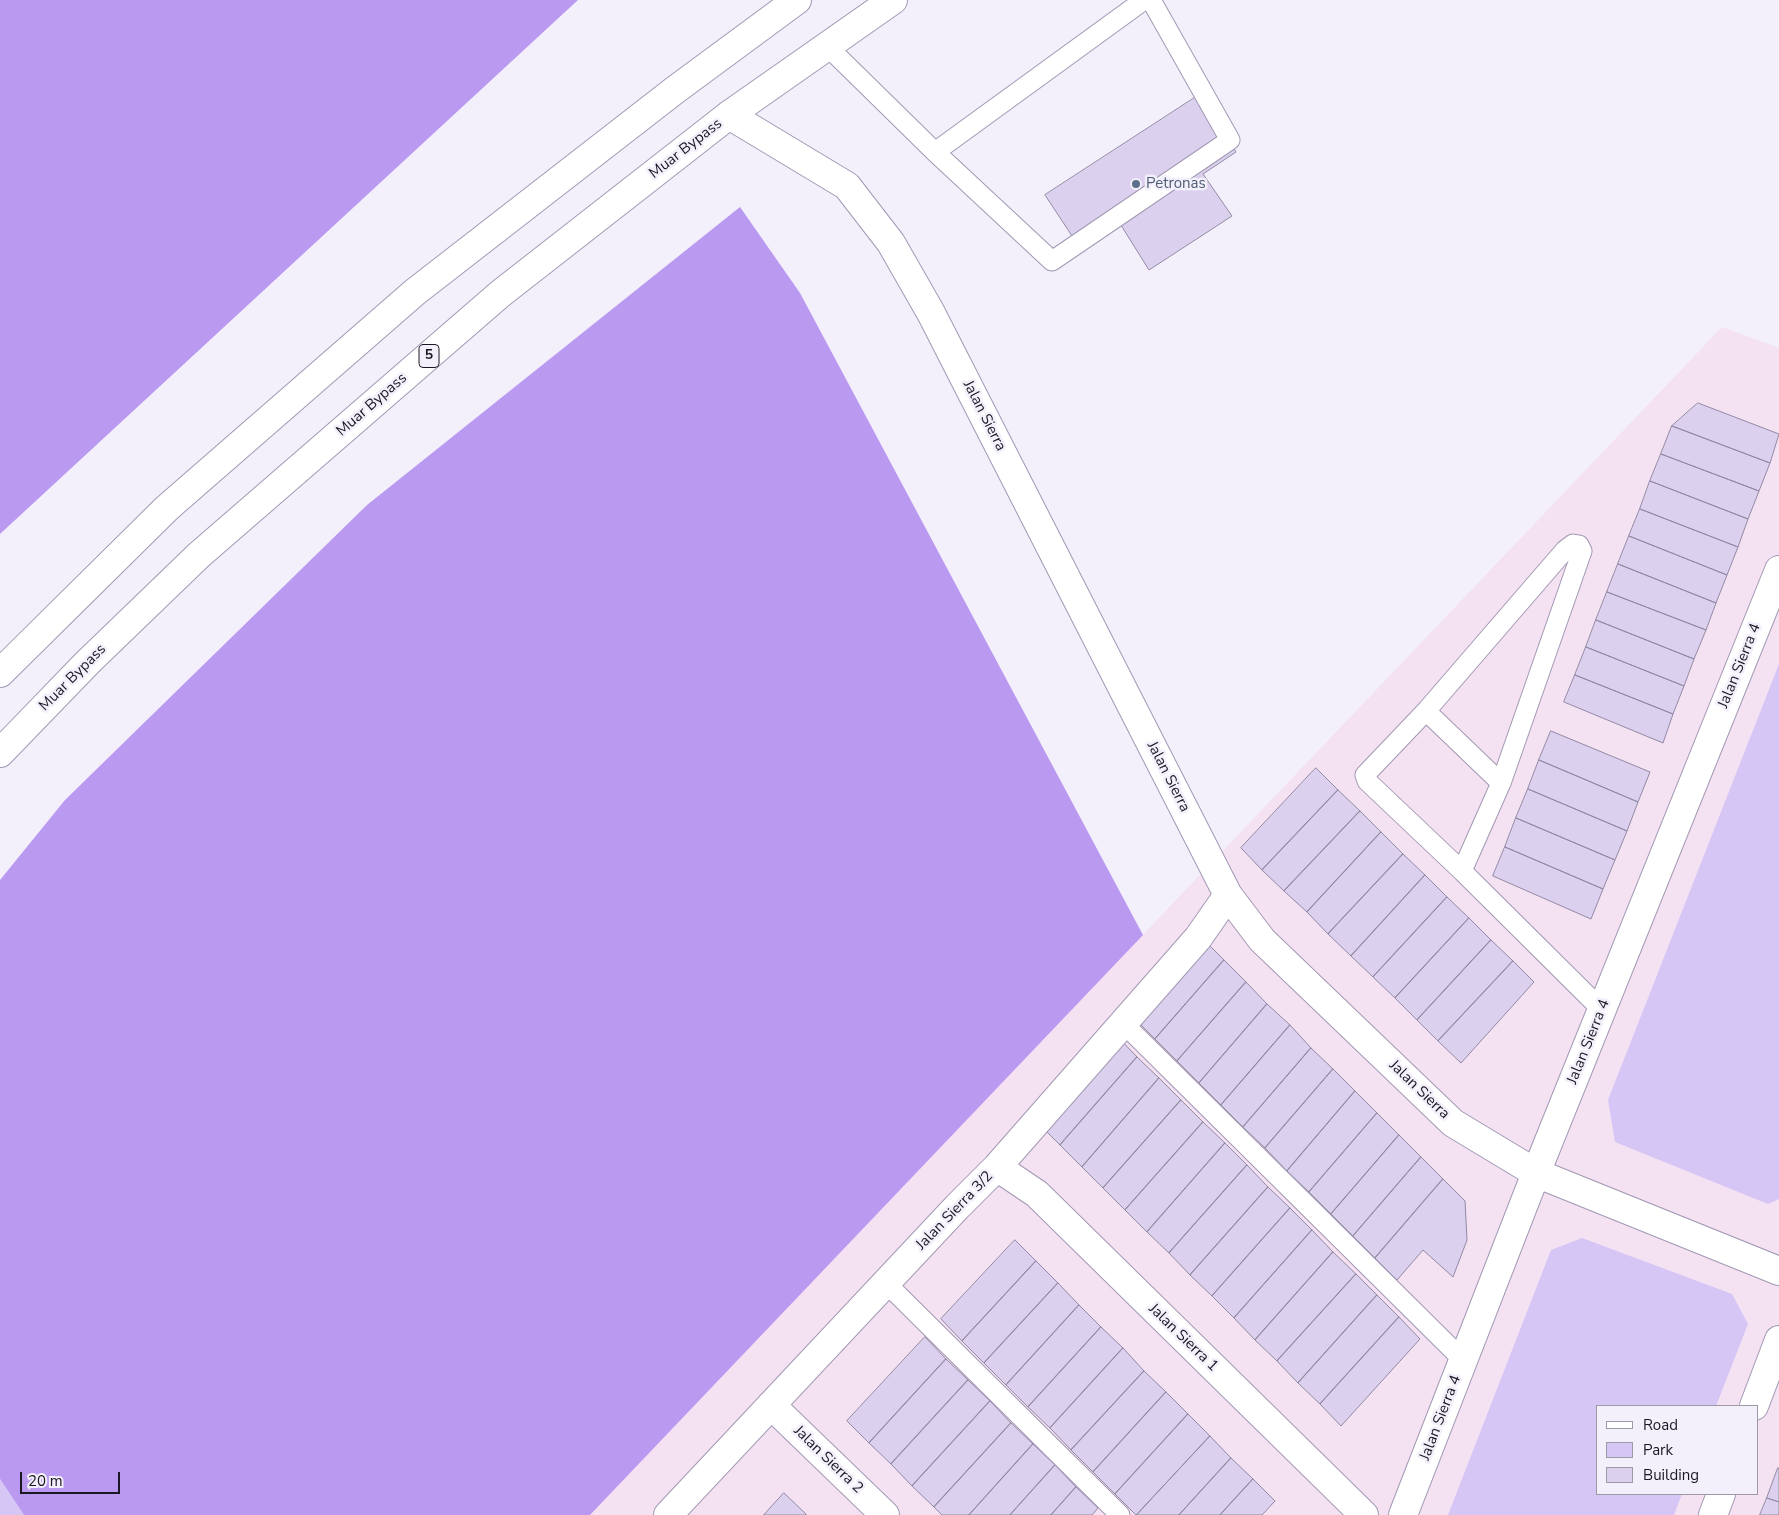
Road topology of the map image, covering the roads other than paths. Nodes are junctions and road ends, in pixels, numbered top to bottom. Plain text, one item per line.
1 (797, 0) edge
2 (893, 0) edge
3 (1144, 0) edge
4 (1151, 0) edge
5 (826, 46) junction
6 (729, 115) junction
7 (935, 152) junction
8 (1779, 570) edge
9 (0, 673) edge
10 (1426, 711) junction
11 (0, 753) edge
12 (1501, 782) junction
13 (1462, 871) junction
14 (1228, 895) junction
15 (1602, 1010) junction
16 (1123, 1023) junction
17 (997, 1168) junction
18 (1536, 1173) junction
19 (1779, 1270) edge
20 (886, 1283) junction
21 (1779, 1340) edge
22 (1463, 1360) junction
23 (771, 1405) junction
24 (1754, 1405) edge
25 (1721, 1495) edge
26 (1119, 1514) edge
27 (668, 1515) edge
28 (885, 1515) edge
29 (1364, 1515) edge
30 (1403, 1515) edge
31 (1713, 1515) edge

1 - 9 main road
2 - 5 main road, Muar Bypass / 5
3 - 7 lane
4 - 7 lane
5 - 6 main road, Muar Bypass / 5
5 - 7 lane
6 - 11 main road, Muar Bypass / 5
6 - 14 main road, Jalan Sierra
8 - 15 main road, Jalan Sierra 4
10 - 12 lane
10 - 12 lane
10 - 13 lane
12 - 13 lane
13 - 15 lane
14 - 16 main road, Jalan Sierra 3/2
14 - 18 main road, Jalan Sierra
15 - 18 main road, Jalan Sierra 4
16 - 17 main road, Jalan Sierra 3/2
16 - 22 lane
17 - 20 main road, Jalan Sierra 3/2
17 - 29 main road, Jalan Sierra 1
18 - 19 main road, Jalan Sierra
18 - 22 main road, Jalan Sierra 4
20 - 23 main road, Jalan Sierra 3/2
20 - 26 lane
21 - 24 main road
22 - 30 main road, Jalan Sierra 4
23 - 27 main road, Jalan Sierra 3/2
23 - 28 main road, Jalan Sierra 2
25 - 31 main road

